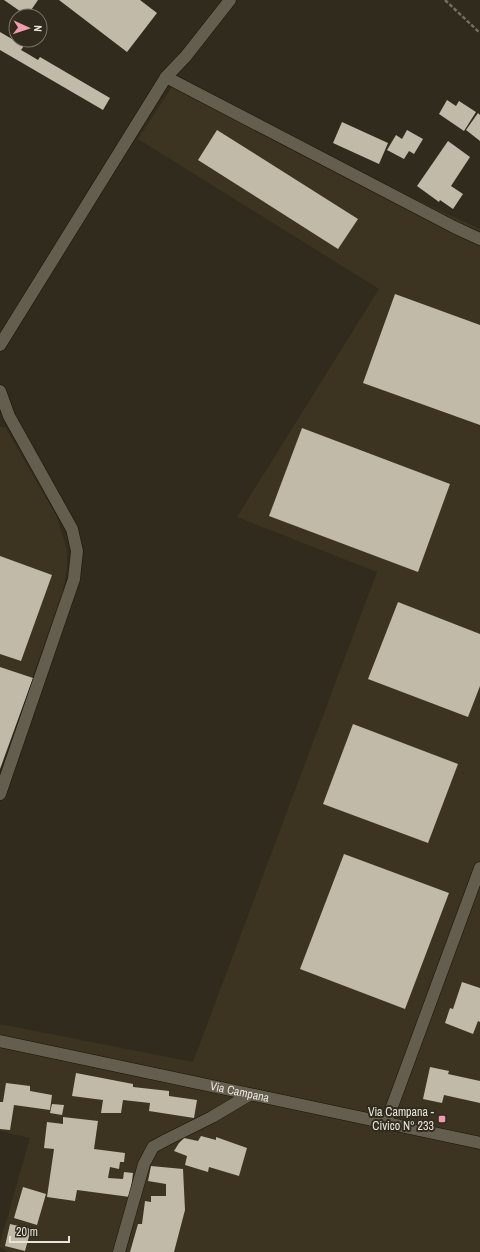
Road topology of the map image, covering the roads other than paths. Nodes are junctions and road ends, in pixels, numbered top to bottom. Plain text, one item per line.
1 (230, 0) edge
2 (166, 77) junction
3 (480, 240) edge
4 (0, 345) edge
5 (0, 391) edge
6 (0, 794) edge
7 (480, 868) edge
8 (0, 1041) edge
9 (249, 1095) junction
10 (386, 1123) junction
11 (480, 1143) edge
12 (119, 1252) edge

1 - 2 street
2 - 3 street
2 - 4 street
5 - 6 street
7 - 10 street
8 - 9 street, Via Campana
9 - 10 street, Via Campana
9 - 12 street
10 - 11 street, Via Campana

